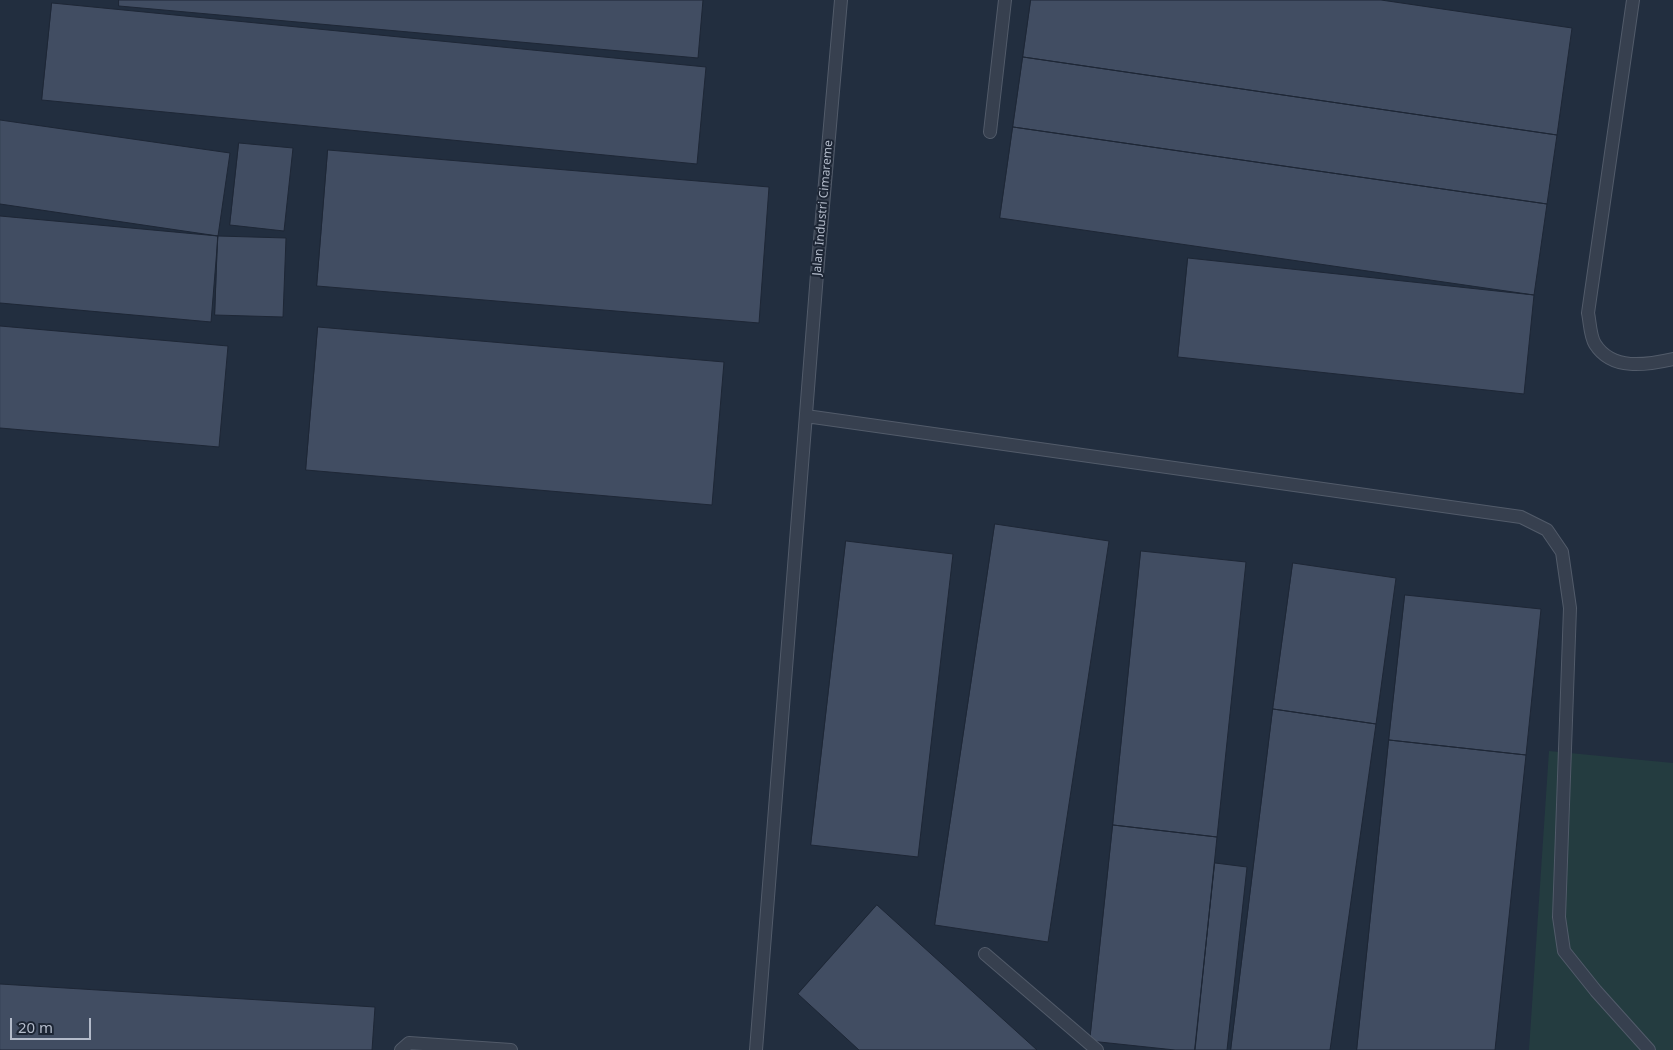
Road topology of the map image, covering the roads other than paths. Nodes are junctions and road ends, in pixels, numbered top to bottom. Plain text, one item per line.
1 (842, 0) edge
2 (1005, 0) edge
3 (1633, 0) edge
4 (990, 132) dead end
5 (1673, 358) edge
6 (806, 416) junction
7 (985, 954) dead end
8 (401, 1050) edge
9 (511, 1050) edge
10 (756, 1050) edge
11 (1097, 1050) edge
12 (1649, 1050) edge

1 - 6 lane, Jalan Industri Cimareme
2 - 4 lane
3 - 5 lane
6 - 10 lane, Jalan Industri Cimareme
6 - 12 lane
7 - 11 lane
8 - 9 lane

